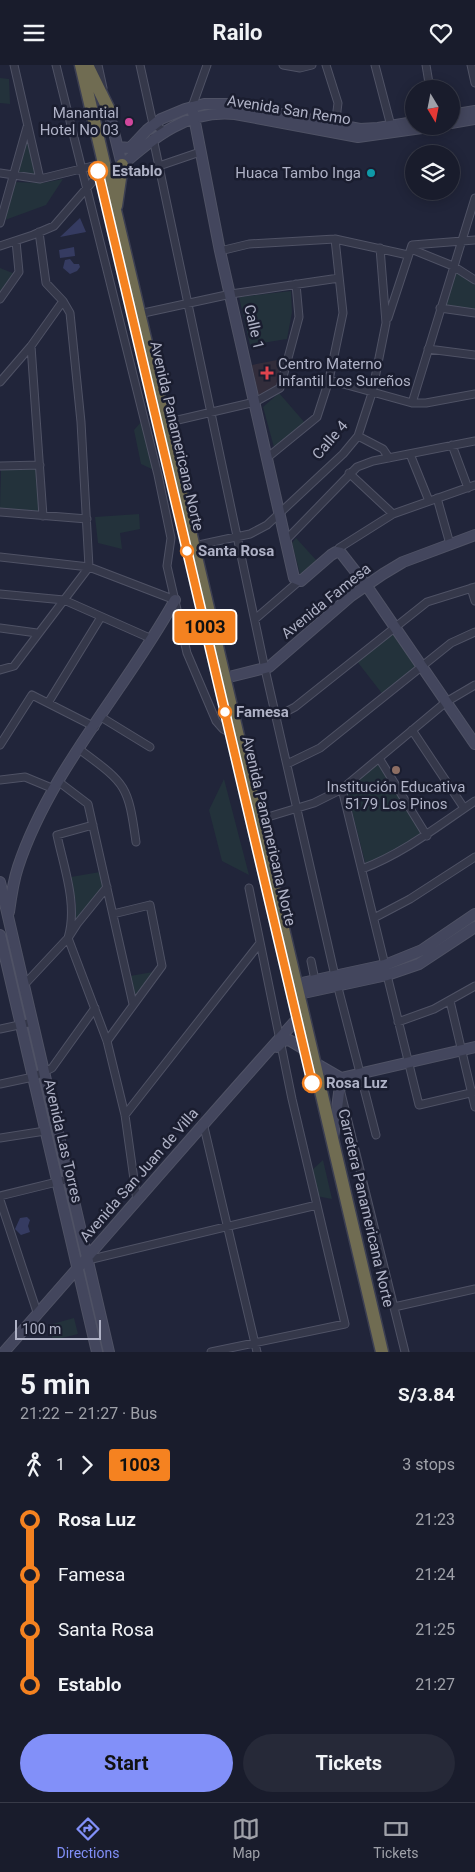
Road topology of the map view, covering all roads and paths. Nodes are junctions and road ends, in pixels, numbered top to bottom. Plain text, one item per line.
1 (14, 65) edge
2 (56, 65) edge
3 (74, 65) edge
4 (81, 65) edge
5 (86, 65) edge
6 (98, 65) edge
7 (140, 65) edge
8 (207, 65) edge
9 (286, 65) edge
10 (312, 65) edge
11 (326, 65) edge
12 (375, 65) edge
13 (426, 65) edge
14 (471, 65) edge
15 (428, 80) edge
16 (475, 83) edge
17 (192, 107) junction
18 (108, 108) junction
19 (475, 111) edge
20 (460, 114) edge
21 (193, 119) junction
22 (475, 119) edge
23 (460, 122) edge
24 (153, 124) junction
25 (405, 124) edge
26 (28, 126) junction
27 (391, 126) junction
28 (335, 128) junction
29 (164, 131) junction
30 (405, 131) edge
31 (153, 138) junction
32 (118, 147) junction
33 (200, 152) junction
34 (122, 165) junction
35 (159, 167) junction
36 (83, 168) junction
37 (98, 170) junction
38 (0, 173) edge
39 (14, 176) junction
40 (40, 179) junction
41 (88, 188) junction
42 (475, 198) edge
43 (115, 208) junction
44 (0, 223) edge
45 (39, 233) junction
46 (335, 239) junction
47 (475, 240) edge
48 (16, 241) junction
49 (460, 241) junction
50 (0, 246) edge
51 (380, 248) junction
52 (220, 251) junction
53 (409, 252) junction
54 (453, 266) junction
55 (340, 278) junction
56 (475, 280) edge
57 (296, 283) junction
58 (231, 294) junction
59 (0, 299) edge
60 (63, 301) junction
61 (187, 303) junction
62 (440, 308) junction
63 (475, 313) edge
64 (140, 314) junction
65 (386, 323) junction
66 (31, 346) junction
67 (428, 349) junction
68 (475, 355) edge
69 (329, 380) junction
70 (0, 382) edge
71 (372, 393) junction
72 (475, 394) edge
73 (255, 403) junction
74 (412, 403) junction
75 (211, 413) junction
76 (165, 423) junction
77 (358, 436) junction
78 (475, 441) edge
79 (452, 445) junction
80 (410, 454) junction
81 (268, 457) junction
82 (389, 458) junction
83 (40, 465) junction
84 (0, 466) edge
85 (349, 473) junction
86 (472, 487) edge
87 (437, 498) junction
88 (429, 501) junction
89 (0, 512) edge
90 (280, 512) junction
91 (393, 515) junction
92 (43, 516) junction
93 (87, 519) junction
94 (475, 535) edge
95 (238, 537) junction
96 (286, 540) junction
97 (450, 544) junction
98 (194, 545) junction
99 (338, 552) junction
100 (0, 557) edge
101 (89, 567) junction
102 (298, 582) junction
103 (366, 585) junction
104 (473, 587) edge
105 (0, 594) edge
106 (64, 600) junction
107 (175, 600) junction
108 (475, 601) edge
109 (101, 617) junction
110 (255, 619) junction
111 (0, 628) edge
112 (395, 628) junction
113 (475, 632) edge
114 (37, 633) junction
115 (152, 639) junction
116 (421, 666) junction
117 (265, 669) junction
118 (0, 670) edge
119 (225, 678) junction
120 (475, 685) edge
121 (446, 702) junction
122 (48, 703) junction
123 (101, 717) junction
124 (276, 717) junction
125 (95, 727) junction
126 (412, 730) junction
127 (229, 732) junction
128 (475, 744) edge
129 (0, 745) edge
130 (150, 747) dead end
131 (80, 749) junction
132 (378, 758) junction
133 (287, 764) junction
134 (0, 779) edge
135 (56, 785) junction
136 (342, 789) junction
137 (475, 801) edge
138 (296, 808) junction
139 (464, 808) junction
140 (258, 819) junction
141 (93, 825) junction
142 (427, 835) junction
143 (136, 842) dead end
144 (475, 857) edge
145 (362, 869) junction
146 (0, 882) edge
147 (107, 887) junction
148 (249, 888) dead end
149 (113, 914) junction
150 (475, 914) edge
151 (8, 916) junction
152 (374, 919) junction
153 (475, 927) edge
154 (0, 937) edge
155 (68, 938) junction
156 (260, 943) junction
157 (311, 961) dead end
158 (386, 970) junction
159 (315, 980) junction
160 (337, 981) junction
161 (24, 985) junction
162 (475, 986) edge
163 (298, 989) junction
164 (450, 1001) junction
165 (133, 1004) junction
166 (95, 1008) junction
167 (298, 1019) junction
168 (33, 1022) junction
169 (398, 1022) junction
170 (19, 1024) junction
171 (0, 1029) edge
172 (108, 1041) junction
173 (280, 1041) junction
174 (475, 1047) edge
175 (304, 1049) junction
176 (461, 1050) junction
177 (315, 1063) junction
178 (408, 1063) junction
179 (45, 1073) junction
180 (361, 1073) junction
181 (33, 1077) junction
182 (340, 1082) junction
183 (0, 1084) edge
184 (473, 1092) edge
185 (475, 1107) edge
186 (125, 1115) junction
187 (203, 1126) junction
188 (45, 1131) junction
189 (376, 1135) dead end
190 (0, 1138) edge
191 (333, 1138) junction
192 (69, 1179) junction
193 (57, 1183) junction
194 (0, 1198) edge
195 (138, 1201) junction
196 (317, 1205) junction
197 (228, 1227) junction
198 (89, 1260) junction
199 (78, 1272) junction
200 (475, 1289) edge
201 (394, 1307) junction
202 (39, 1316) junction
203 (254, 1343) junction
204 (4, 1352) edge
205 (10, 1352) edge
206 (97, 1352) edge
207 (108, 1352) edge
208 (211, 1352) edge
209 (257, 1352) edge
210 (374, 1352) edge
211 (382, 1352) edge
212 (405, 1352) edge

1 - 26 street
2 - 36 street
3 - 37 highway, Avenida Panamericana Norte
4 - 43 highway, Avenida Panamericana Norte
5 - 18 highway
6 - 18 street
7 - 24 street
8 - 17 street
9 - 10 street
11 - 28 street
12 - 27 street
13 - 15 street
14 - 16 street
17 - 21 street, Calle 1
17 - 24 street, Avenida San Remo
17 - 28 street, Avenida San Remo
18 - 32 street
19 - 20 street
21 - 28 street, Avenida San Remo
21 - 29 street, Avenida San Remo
21 - 33 street, Calle 1
22 - 23 street
24 - 29 street
24 - 32 street, Avenida San Remo
25 - 27 street, Avenida San Remo
26 - 39 street
26 - 40 street
27 - 28 street, Avenida San Remo
28 - 30 street, Avenida San Remo
29 - 31 street, Avenida San Remo
31 - 34 street, Avenida San Remo
31 - 35 street
32 - 34 street
33 - 35 street
33 - 52 street, Calle 1
34 - 43 highway
35 - 61 street
36 - 37 street
36 - 40 street
36 - 41 street
37 - 41 street
37 - 127 highway, Avenida Panamericana Norte
38 - 39 street
39 - 40 street
39 - 44 street
41 - 45 street
41 - 107 street
42 - 49 street
43 - 64 highway, Avenida Panamericana Norte
45 - 48 street
45 - 60 street
46 - 51 street
46 - 52 street
46 - 55 street
47 - 49 street
48 - 50 street
48 - 59 street
49 - 53 street
49 - 54 street
51 - 53 street
51 - 65 street, Calle 4
52 - 58 street, Calle 1
53 - 54 street
53 - 65 street
54 - 56 street
54 - 62 street
55 - 57 street
55 - 69 street
57 - 58 street
57 - 73 street
58 - 61 street
58 - 73 street, Calle 1
60 - 66 street
60 - 93 street
61 - 64 street
61 - 75 street
62 - 63 street
62 - 67 street
64 - 76 highway, Avenida Panamericana Norte
65 - 71 street, Calle 4
66 - 70 street
66 - 83 street
67 - 68 street
67 - 74 street
69 - 71 street
69 - 81 street
71 - 74 street
71 - 77 street, Calle 4
72 - 74 street
73 - 75 street
73 - 81 street, Calle 1
75 - 76 street
75 - 95 street
76 - 98 highway, Avenida Panamericana Norte
77 - 82 street
77 - 90 street, Calle 4
78 - 79 street
79 - 80 street
79 - 86 street
80 - 82 street
80 - 88 street
81 - 90 street, Calle 1
82 - 85 street
83 - 84 street
83 - 92 street
85 - 91 street
85 - 96 street
86 - 87 street
87 - 88 street
87 - 97 street
88 - 91 street
89 - 92 street
90 - 95 street, Calle 4
90 - 96 street, Calle 1
91 - 99 street
92 - 93 street
93 - 101 street
94 - 97 street, Avenida Famesa
95 - 98 street, Calle 4
95 - 110 street
96 - 102 street, Calle 1
97 - 103 street, Avenida Famesa
98 - 119 highway, Avenida Panamericana Norte
99 - 102 street
99 - 103 street
100 - 101 street
101 - 106 street
101 - 107 street
102 - 110 street
103 - 112 street
103 - 117 street, Avenida Famesa
104 - 108 street
104 - 112 street
105 - 106 street
106 - 109 street
106 - 114 street
107 - 115 street
107 - 127 street
109 - 115 street
109 - 122 street
110 - 117 street
111 - 114 street
112 - 116 street
112 - 124 street
113 - 116 street
114 - 118 street
115 - 123 street
116 - 121 street
116 - 133 street
117 - 119 street, Avenida Famesa
117 - 124 street
119 - 140 highway, Avenida Panamericana Norte
120 - 121 street
121 - 126 street
121 - 128 street
122 - 125 street
122 - 129 street
123 - 125 street
123 - 130 street
124 - 133 street
125 - 131 street
126 - 132 street
126 - 139 street
127 - 167 highway, Avenida Panamericana Norte
131 - 135 street
131 - 143 street
132 - 136 street
132 - 142 street
133 - 138 street
134 - 135 street
135 - 141 street
135 - 151 street
136 - 138 street
136 - 145 street
137 - 139 street
138 - 140 street
138 - 160 street
139 - 142 street
140 - 163 highway, Avenida Panamericana Norte
141 - 147 street
141 - 155 street
142 - 145 street
144 - 152 street
145 - 152 street
146 - 151 street, Avenida Las Torres
147 - 149 street
147 - 155 street
148 - 156 street
149 - 165 street
149 - 165 street
150 - 158 street
151 - 154 street
151 - 161 street, Avenida Las Torres
152 - 158 street
153 - 158 street
154 - 170 street, Avenida Las Torres
155 - 161 street
155 - 166 street
156 - 173 street
156 - 186 street
157 - 159 street
158 - 160 street
158 - 169 street
159 - 160 street
159 - 163 street
160 - 163 street
160 - 180 street
161 - 168 street, Avenida Las Torres
162 - 164 street
163 - 177 highway, Carretera Panamericana Norte
164 - 169 street
164 - 176 street
165 - 172 street
166 - 172 street
166 - 179 street
167 - 173 street, Avenida San Juan de Villa
167 - 175 highway, Avenida Panamericana Norte
168 - 170 street
168 - 179 street, Avenida Las Torres
169 - 178 street
170 - 171 street
170 - 181 street, Avenida Las Torres
172 - 186 street
173 - 175 street
173 - 187 street, Avenida San Juan de Villa
173 - 196 street
174 - 176 street
175 - 210 highway, Carretera Panamericana Norte
176 - 178 street
176 - 184 street
177 - 182 street
177 - 191 highway, Carretera Panamericana Norte
178 - 180 street
178 - 184 street
179 - 181 street
179 - 192 street, Avenida Las Torres
180 - 182 street
180 - 189 street
181 - 183 street
181 - 188 street, Avenida Las Torres
182 - 191 street
182 - 201 street
184 - 185 street
186 - 195 street
187 - 195 street, Avenida San Juan de Villa
187 - 197 street
188 - 190 street
188 - 193 street, Avenida Las Torres
191 - 211 highway, Carretera Panamericana Norte
192 - 193 street
192 - 198 street, Avenida Las Torres
193 - 194 street
193 - 199 street, Avenida Las Torres
194 - 202 street
195 - 198 street, Avenida San Juan de Villa
196 - 197 street
196 - 203 street
197 - 198 street
197 - 203 street
198 - 199 street, Avenida San Juan de Villa
198 - 207 street, Avenida Las Torres
199 - 202 street, Avenida San Juan de Villa
199 - 206 street, Avenida Las Torres
200 - 201 street
201 - 212 street
202 - 204 street, Avenida San Juan de Villa
202 - 205 street, Avenida San Juan de Villa
203 - 208 street
203 - 209 street

